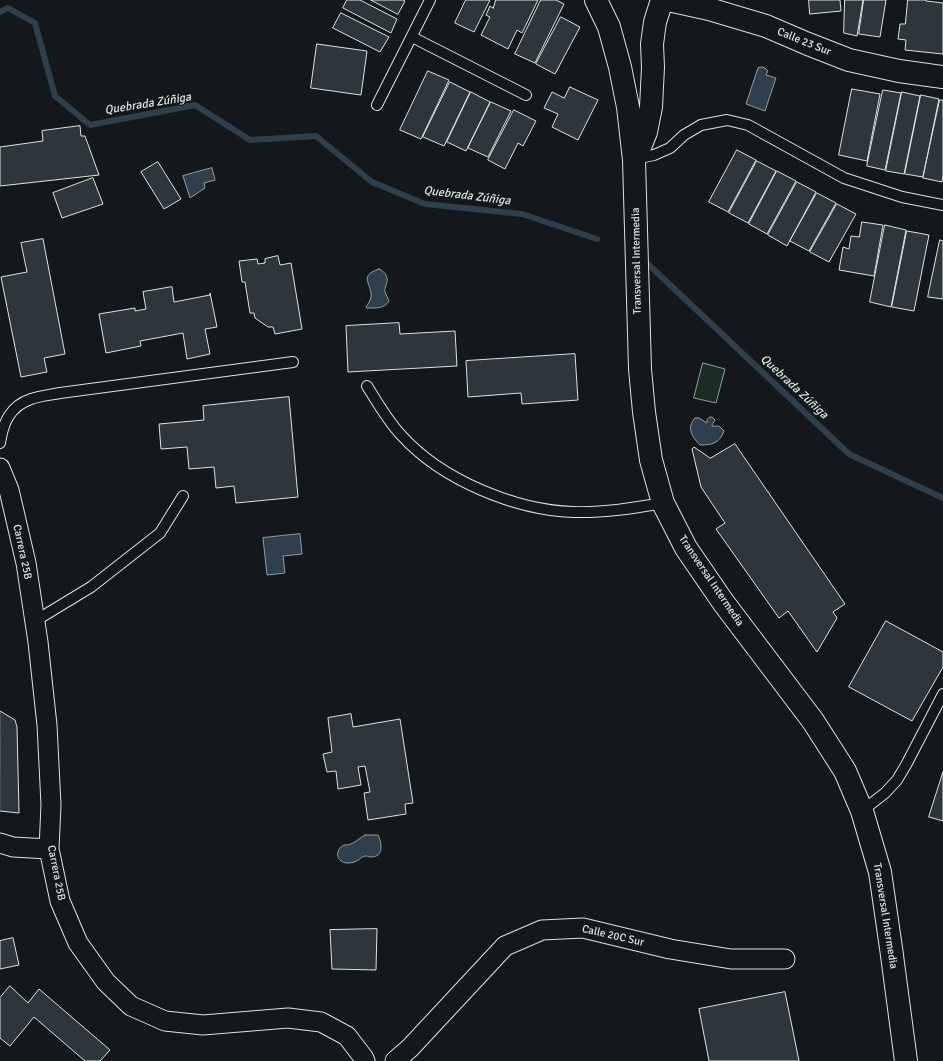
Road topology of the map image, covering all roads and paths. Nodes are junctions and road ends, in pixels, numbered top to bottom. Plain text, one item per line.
1 (430, 0) edge
2 (596, 0) edge
3 (662, 0) edge
4 (668, 0) edge
5 (412, 37) junction
6 (943, 77) edge
7 (526, 95) dead end
8 (377, 105) dead end
9 (634, 160) junction
10 (943, 205) edge
11 (293, 362) dead end
12 (368, 386) dead end
13 (0, 443) edge
14 (0, 468) edge
15 (183, 496) dead end
16 (664, 503) junction
17 (35, 621) junction
18 (943, 694) edge
19 (862, 811) junction
20 (0, 843) edge
21 (49, 848) junction
22 (786, 959) dead end
23 (365, 1061) edge
24 (395, 1061) edge
25 (906, 1061) edge

1 - 5 lane
2 - 9 street, Transversal Intermedia
3 - 9 street
4 - 6 street, Calle 23 Sur
5 - 7 lane
5 - 8 lane
9 - 10 lane
9 - 16 street, Transversal Intermedia
11 - 13 lane
12 - 16 lane
14 - 17 street, Carrera 25B
15 - 17 lane
16 - 19 street, Transversal Intermedia
17 - 21 street, Carrera 25B
18 - 19 lane
19 - 25 street, Transversal Intermedia
20 - 21 street
21 - 23 street, Carrera 25B
22 - 24 street, Calle 20C Sur

